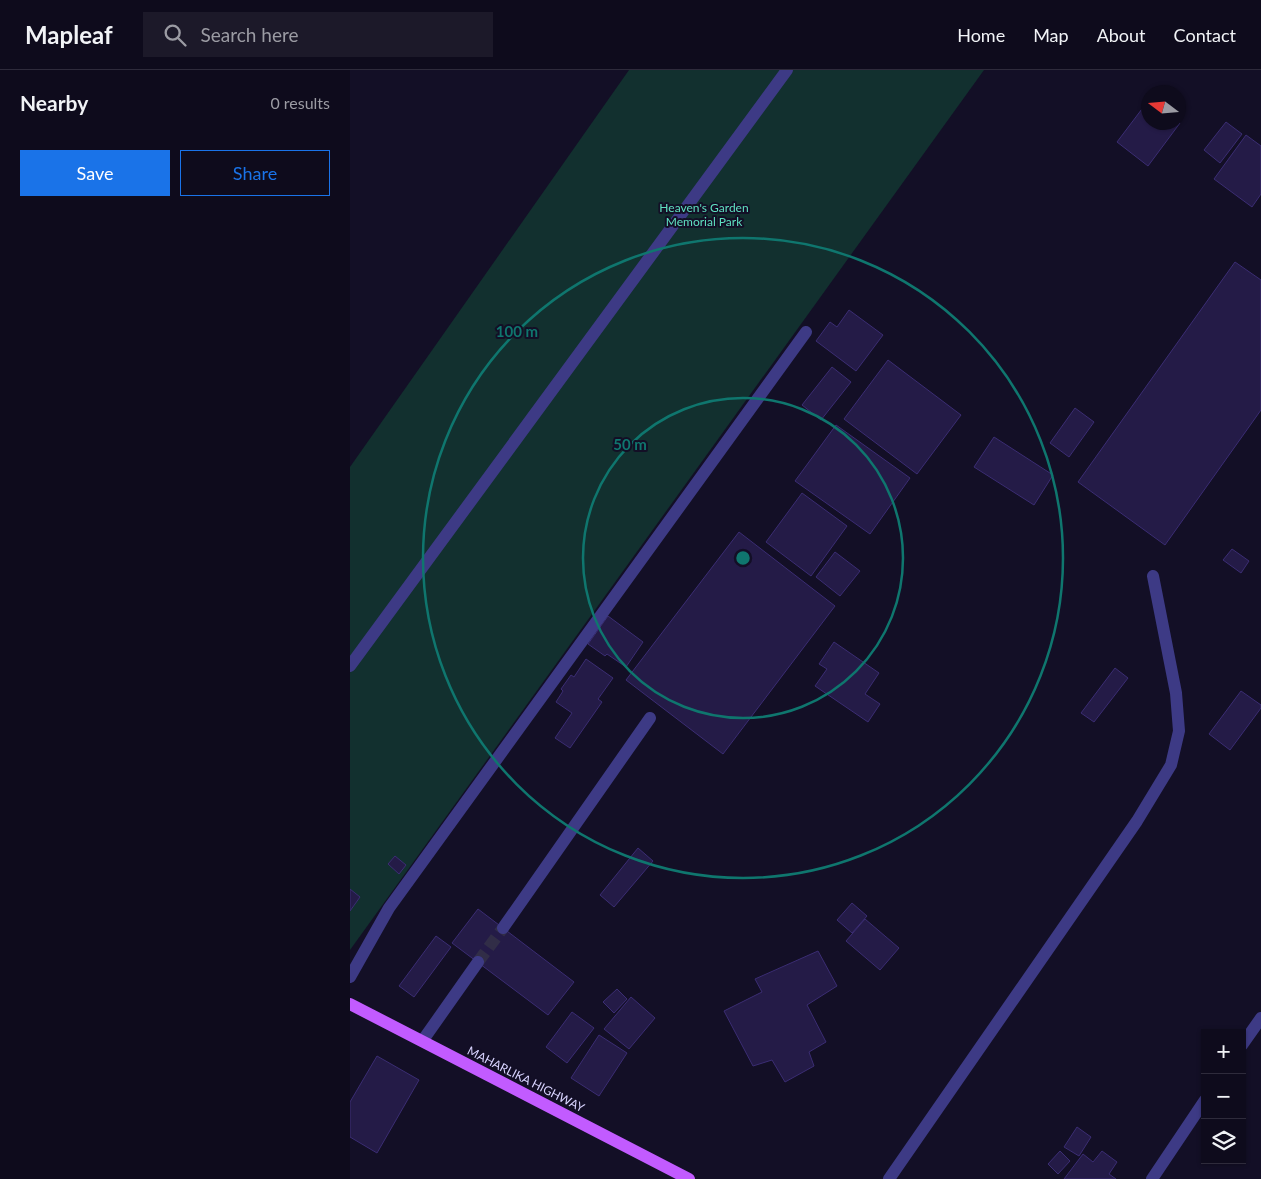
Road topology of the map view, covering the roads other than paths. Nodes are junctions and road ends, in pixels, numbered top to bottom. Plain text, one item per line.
1 (788, 70) edge
2 (806, 332) dead end
3 (1153, 576) dead end
4 (350, 666) edge
5 (650, 718) dead end
6 (503, 928) tunnel mouth
7 (478, 962) tunnel mouth
8 (350, 977) edge
9 (350, 1004) edge
10 (1261, 1018) edge
11 (1246, 1039) edge
12 (423, 1040) junction
13 (1201, 1106) edge
14 (689, 1179) edge
15 (889, 1179) edge
16 (1152, 1179) edge

1 - 4 street
2 - 8 street
3 - 15 street
5 - 6 street
7 - 12 street
9 - 12 main road, MAHARLIKA HIGHWAY
10 - 11 street
12 - 14 main road, MAHARLIKA HIGHWAY
13 - 16 street

